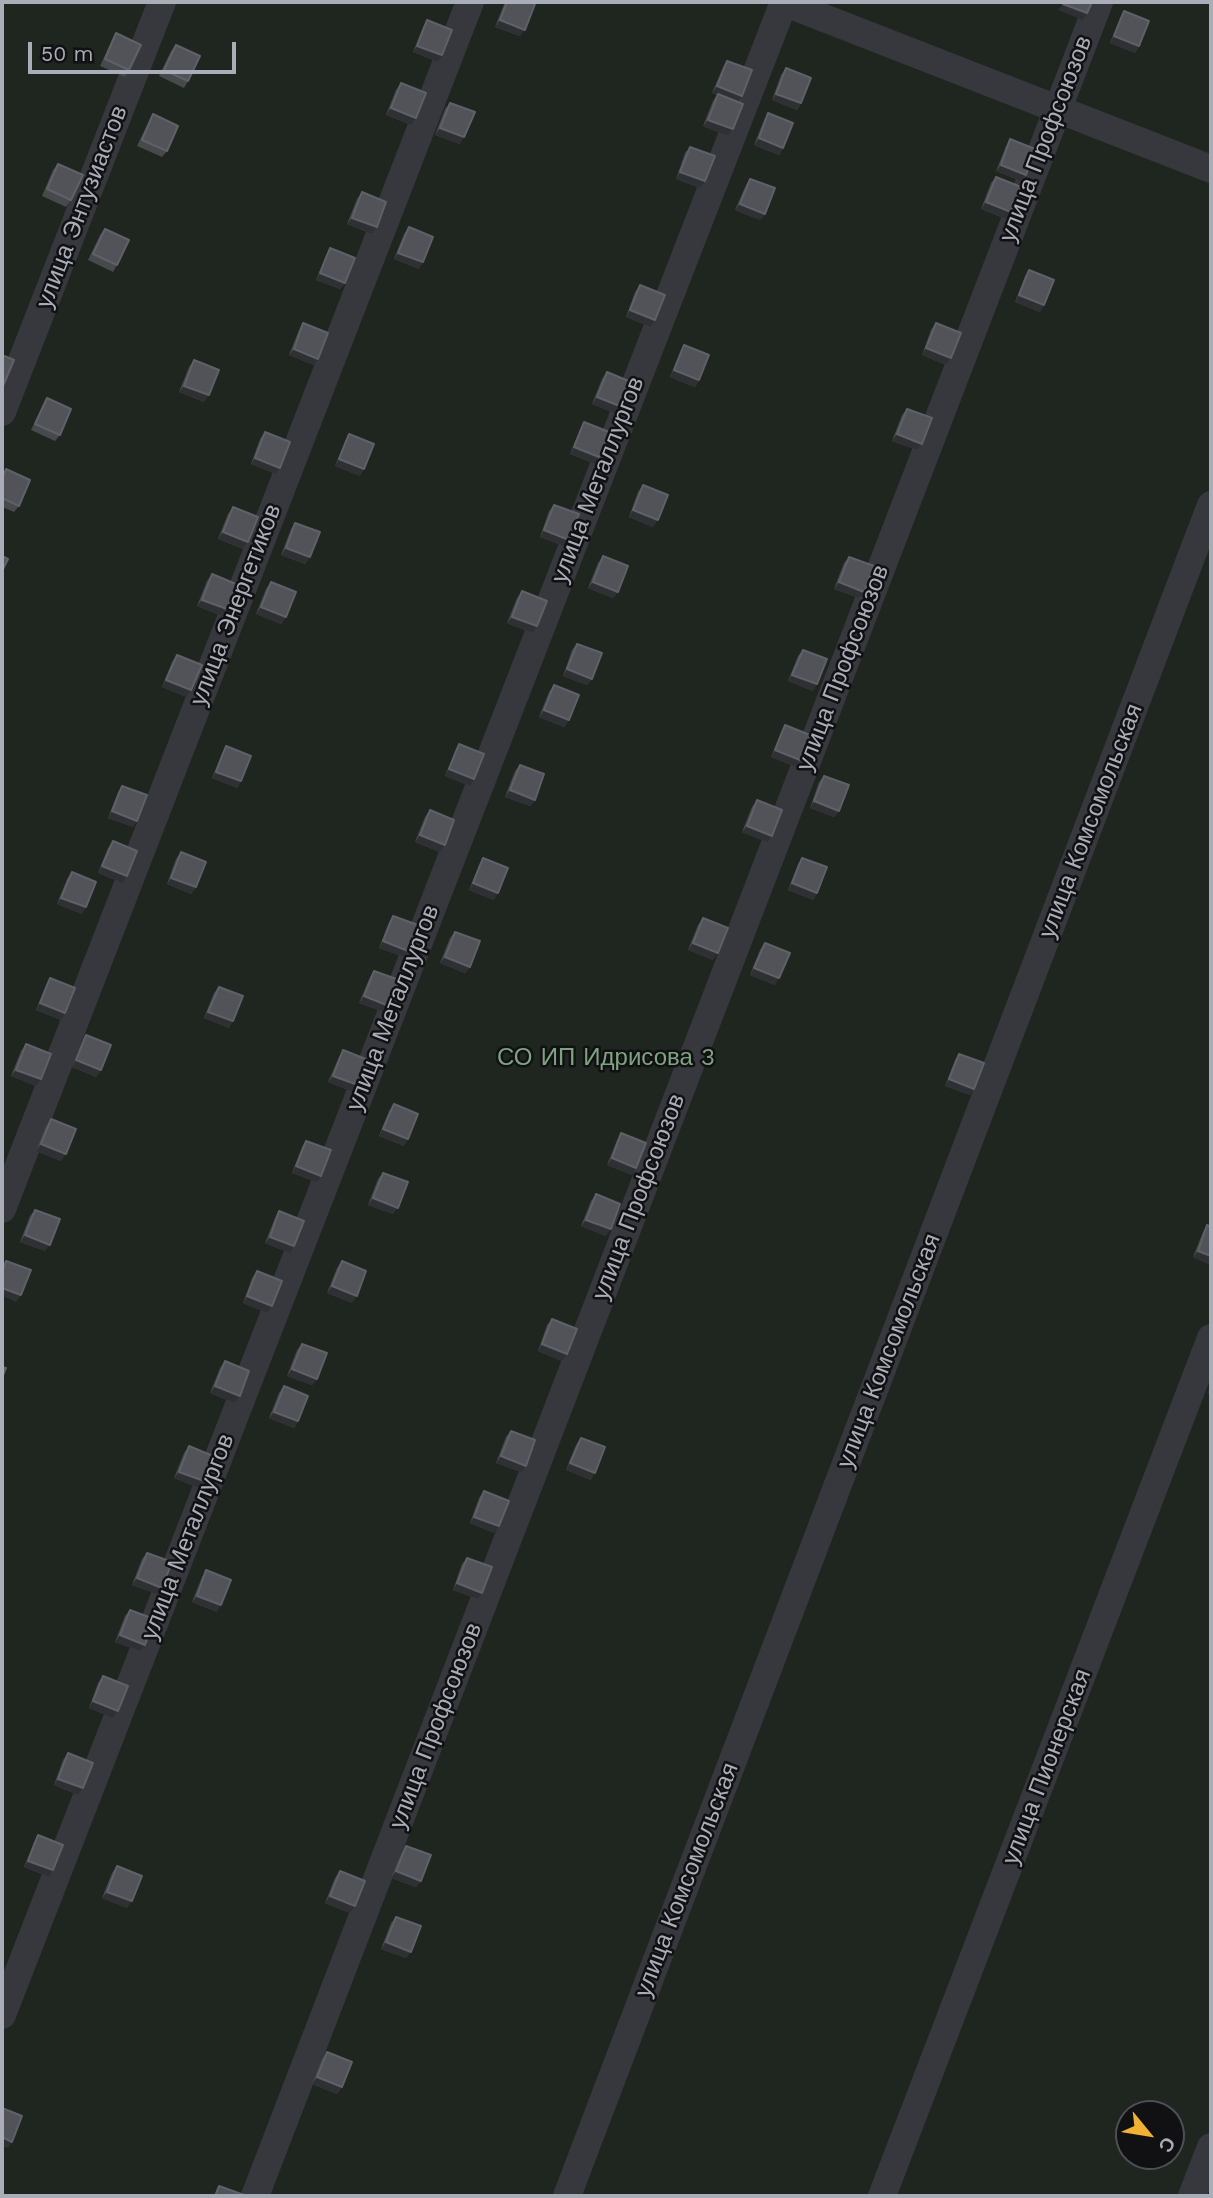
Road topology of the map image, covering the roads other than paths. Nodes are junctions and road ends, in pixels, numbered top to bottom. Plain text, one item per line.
1 (162, 2) edge
2 (470, 2) edge
3 (784, 2) edge
4 (1099, 2) edge
5 (1058, 109) junction
6 (1211, 169) edge
7 (2, 412) edge
8 (1211, 505) edge
9 (2, 1209) edge
10 (1211, 1338) edge
11 (2, 2015) edge
12 (1211, 2147) edge
13 (255, 2196) edge
14 (567, 2196) edge
15 (882, 2196) edge
16 (1192, 2196) edge

1 - 7 street, улица Энтузиастов
2 - 9 street, улица Энергетиков
3 - 5 street
3 - 11 street, улица Металлургов
4 - 5 street, улица Профсоюзов
5 - 6 street
5 - 13 street, улица Профсоюзов
8 - 14 street, улица Комсомольская
10 - 15 street, улица Пионерская
12 - 16 street

